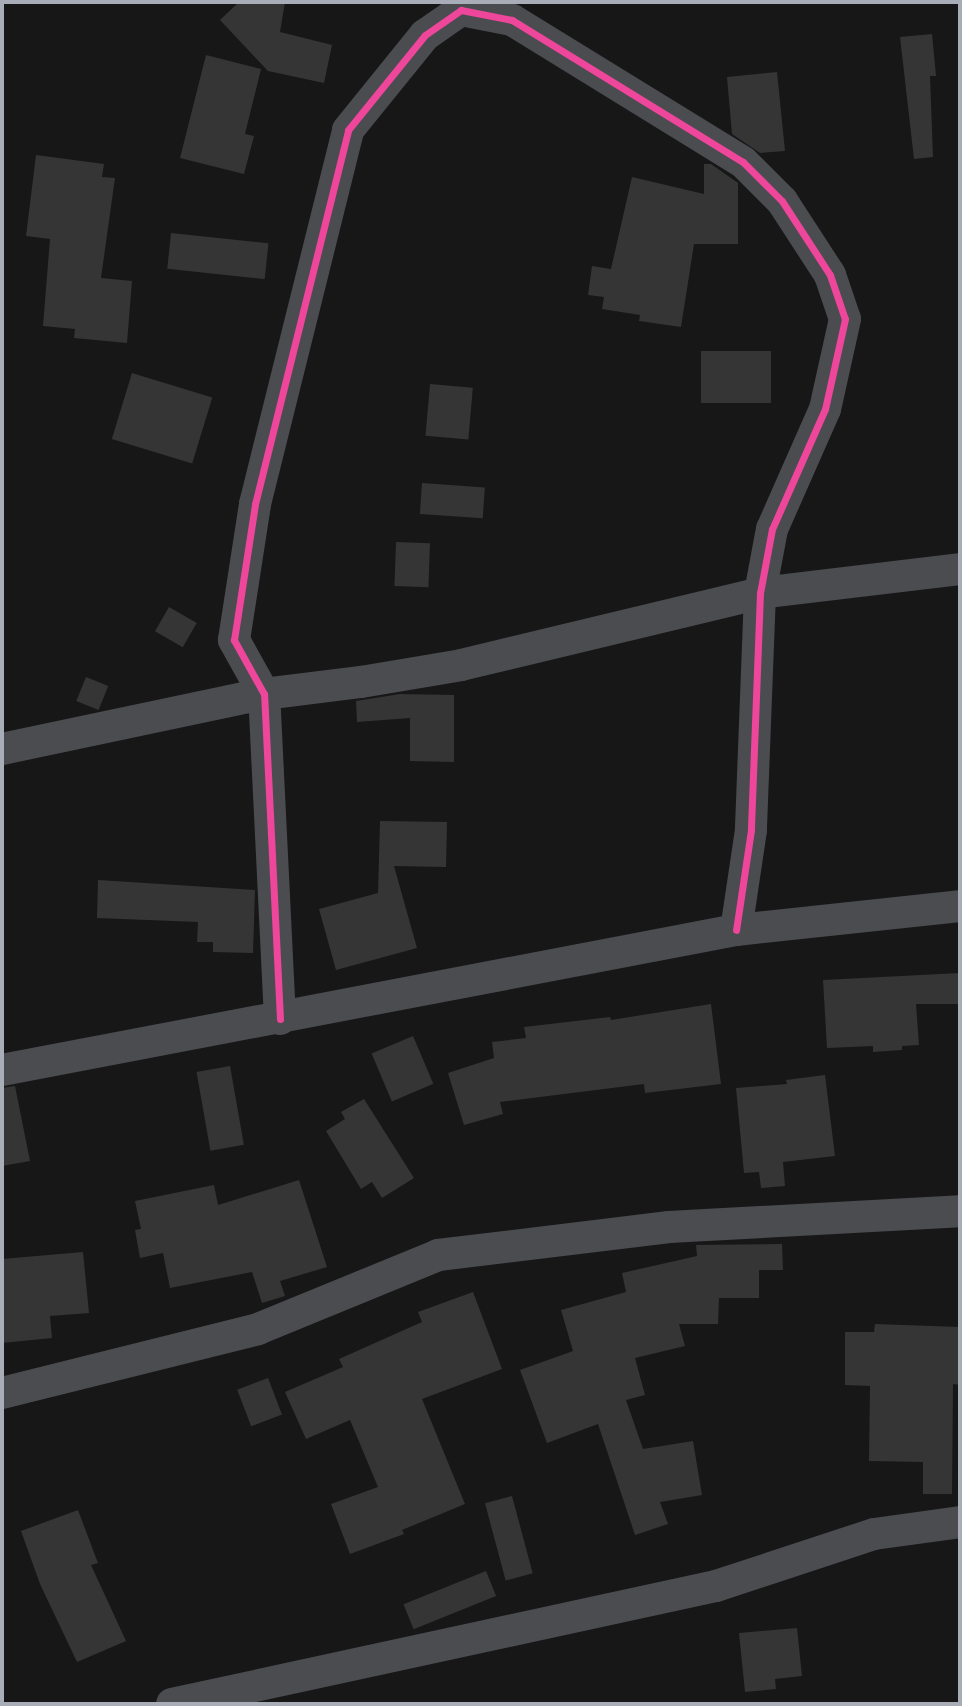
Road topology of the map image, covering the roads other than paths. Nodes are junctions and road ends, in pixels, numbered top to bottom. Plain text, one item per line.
1 (960, 569) edge
2 (760, 593) junction
3 (264, 694) junction
4 (2, 749) edge
5 (960, 906) edge
6 (736, 930) junction
7 (280, 1018) junction
8 (2, 1070) edge
9 (960, 1211) edge
10 (2, 1393) edge
11 (960, 1522) edge
12 (172, 1704) edge

1 - 2 street
2 - 3 street
2 - 3 street
2 - 6 street
3 - 4 street
3 - 7 street
5 - 6 street
6 - 7 street
7 - 8 street
9 - 10 street
11 - 12 street

